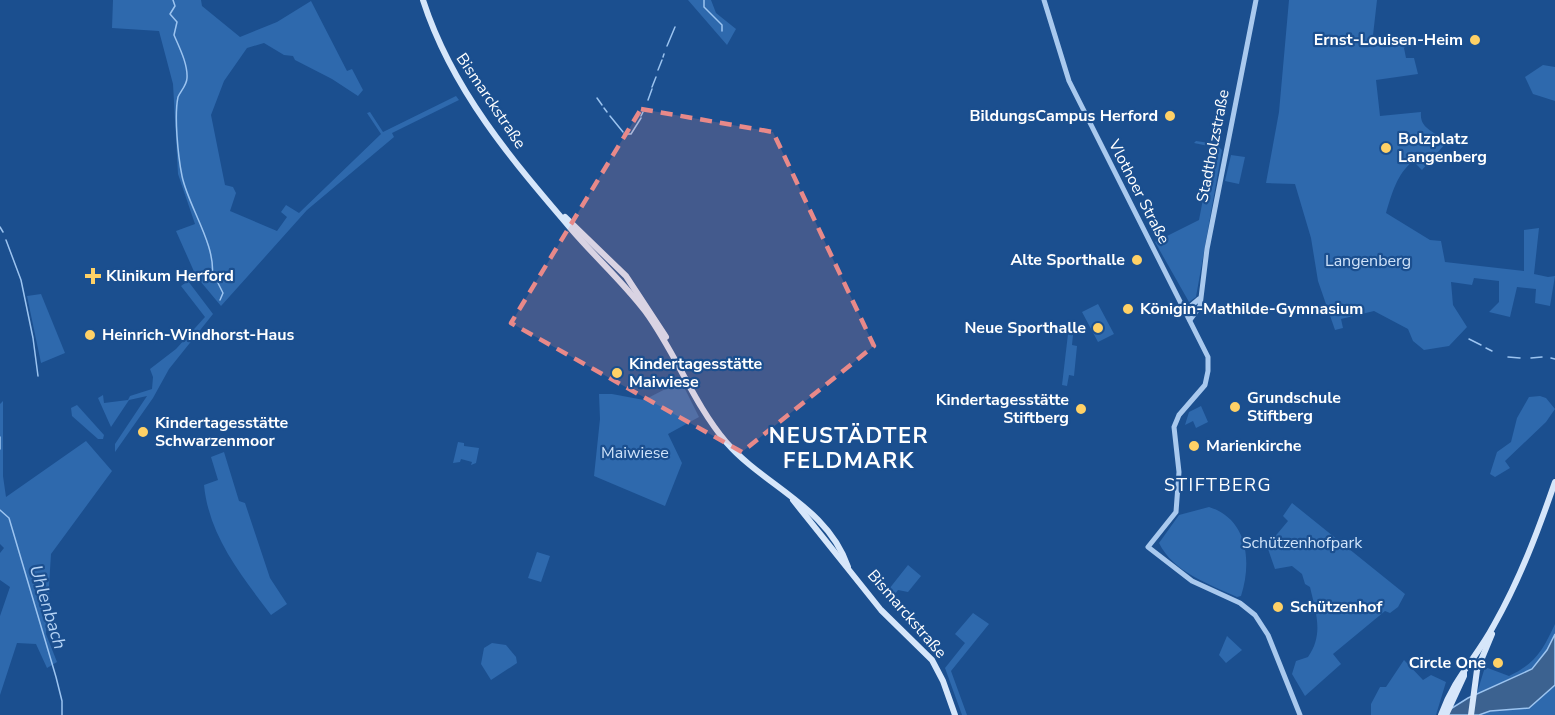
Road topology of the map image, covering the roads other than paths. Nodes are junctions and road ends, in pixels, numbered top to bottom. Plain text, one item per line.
1 (423, 0) edge
2 (1044, 0) edge
3 (1256, 0) edge
4 (1200, 298) junction
5 (1185, 311) junction
6 (1190, 320) junction
7 (1555, 482) edge
8 (1493, 627) junction
9 (1464, 667) junction
10 (1299, 714) edge
11 (955, 715) edge
12 (1441, 715) edge
13 (1446, 715) edge
14 (1471, 715) edge

1 - 11 main road, Bismarckstraße
2 - 5 street, Vlothoer Straße
3 - 4 street, Stadtholzstraße
4 - 5 street
4 - 6 street, Stadtholzstraße
5 - 6 street, Vlothoer Straße
6 - 10 street, Vlothoer Straße
7 - 8 main road
8 - 9 main road
8 - 14 main road
9 - 12 main road
9 - 13 main road

